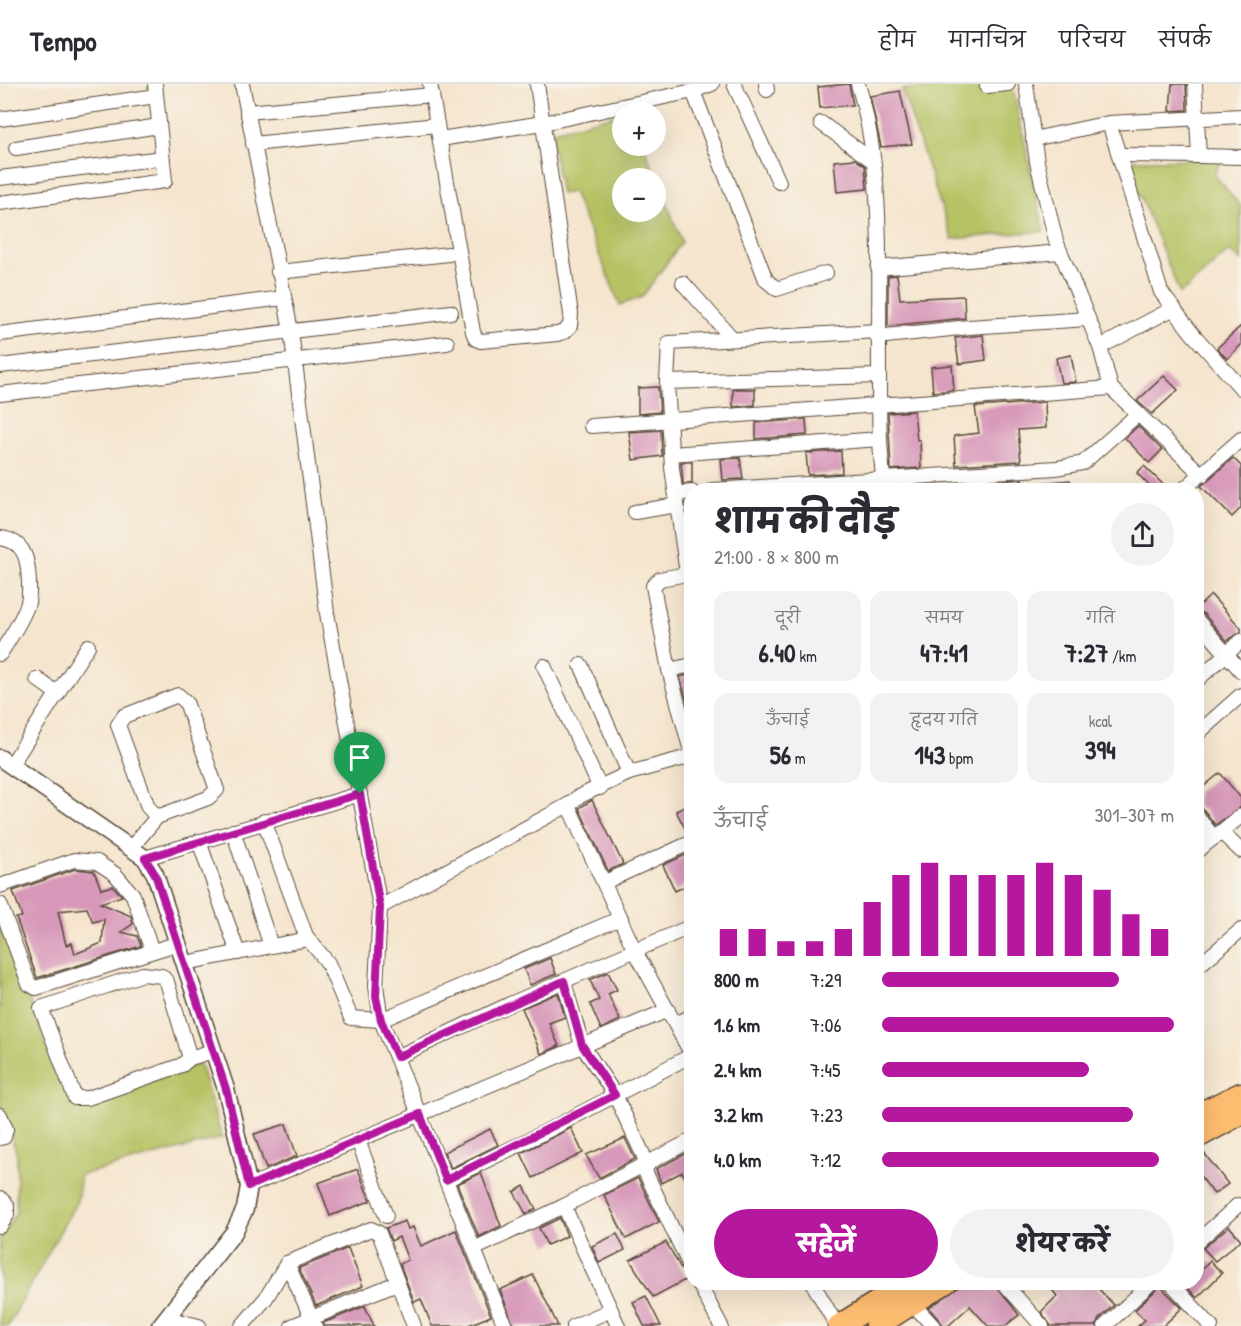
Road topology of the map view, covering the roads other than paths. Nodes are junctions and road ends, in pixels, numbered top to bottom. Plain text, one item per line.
1 (242, 84) edge
2 (537, 84) edge
3 (712, 84) edge
4 (734, 84) edge
5 (858, 84) edge
6 (1008, 84) edge
7 (1026, 84) edge
8 (1195, 84) edge
9 (987, 86) dead end
10 (431, 89) edge
11 (155, 90) edge
12 (693, 91) junction
13 (247, 112) junction
14 (1241, 116) edge
15 (1195, 117) junction
16 (0, 119) edge
17 (543, 123) junction
18 (821, 123) dead end
19 (1109, 123) junction
20 (159, 126) junction
21 (438, 132) junction
22 (1033, 139) junction
23 (253, 144) junction
24 (16, 148) dead end
25 (1120, 155) junction
26 (1199, 156) junction
27 (1241, 157) edge
28 (162, 158) junction
29 (873, 161) junction
30 (0, 178) edge
31 (779, 182) dead end
32 (0, 203) edge
33 (1060, 252) junction
34 (449, 254) dead end
35 (878, 268) junction
36 (278, 272) junction
37 (826, 273) dead end
38 (683, 283) dead end
39 (283, 298) junction
40 (1174, 308) junction
41 (451, 312) dead end
42 (1088, 319) junction
43 (291, 331) junction
44 (0, 334) edge
45 (878, 334) junction
46 (732, 338) junction
47 (447, 343) dead end
48 (1100, 347) junction
49 (295, 359) junction
50 (0, 366) edge
51 (879, 376) junction
52 (667, 382) junction
53 (1111, 388) junction
54 (1241, 388) edge
55 (0, 394) edge
56 (878, 405) junction
57 (1138, 414) junction
58 (669, 419) junction
59 (591, 426) dead end
60 (880, 439) junction
61 (1241, 439) edge
62 (671, 454) junction
63 (1202, 475) junction
64 (884, 483) edge
65 (895, 483) edge
66 (1192, 483) edge
67 (684, 496) edge
68 (677, 500) junction
69 (634, 512) dead end
70 (0, 538) edge
71 (684, 543) edge
72 (684, 575) edge
73 (1204, 628) edge
74 (1241, 641) edge
75 (2, 645) edge
76 (88, 646) dead end
77 (1226, 654) junction
78 (581, 665) dead end
79 (544, 666) dead end
80 (684, 667) edge
81 (669, 670) junction
82 (1241, 671) edge
83 (1204, 674) edge
84 (37, 679) dead end
85 (58, 693) junction
86 (1241, 695) edge
87 (684, 711) edge
88 (1204, 728) edge
89 (684, 757) edge
90 (6, 762) edge
91 (629, 773) junction
92 (600, 788) junction
93 (360, 794) junction
94 (568, 806) junction
95 (1241, 816) edge
96 (157, 817) junction
97 (264, 821) junction
98 (1204, 822) edge
99 (233, 831) junction
100 (1218, 835) junction
101 (199, 841) junction
102 (684, 846) edge
103 (1204, 846) edge
104 (1241, 851) edge
105 (138, 853) junction
106 (605, 882) junction
107 (0, 886) edge
108 (0, 904) edge
109 (380, 907) junction
110 (621, 918) junction
111 (684, 929) edge
112 (1241, 930) edge
113 (308, 939) junction
114 (178, 944) junction
115 (271, 946) junction
116 (634, 949) junction
117 (152, 951) junction
118 (238, 953) junction
119 (1204, 961) edge
120 (185, 963) junction
121 (564, 981) junction
122 (668, 1010) junction
123 (381, 1020) junction
124 (684, 1020) edge
125 (676, 1024) junction
126 (684, 1040) edge
127 (582, 1045) junction
128 (213, 1051) junction
129 (397, 1057) junction
130 (190, 1058) junction
131 (684, 1059) edge
132 (1241, 1094) edge
133 (615, 1095) junction
134 (1204, 1112) edge
135 (1241, 1113) edge
136 (420, 1114) junction
137 (0, 1115) edge
138 (1204, 1133) edge
139 (0, 1138) edge
140 (358, 1140) junction
141 (684, 1145) edge
142 (646, 1166) junction
143 (446, 1180) junction
144 (249, 1186) junction
145 (0, 1198) edge
146 (1238, 1205) dead end
147 (564, 1206) junction
148 (386, 1216) dead end
149 (0, 1226) edge
150 (1204, 1236) edge
151 (474, 1249) junction
152 (684, 1252) edge
153 (286, 1263) junction
154 (397, 1283) junction
155 (702, 1290) edge
156 (818, 1290) edge
157 (1009, 1290) edge
158 (1143, 1290) edge
159 (1177, 1290) edge
160 (911, 1293) edge
161 (611, 1310) junction
162 (163, 1322) edge
163 (314, 1323) edge
164 (199, 1326) edge
165 (242, 1326) edge
166 (292, 1326) edge
167 (414, 1326) edge
168 (504, 1326) edge
169 (574, 1326) edge
170 (618, 1326) edge
171 (721, 1326) edge
172 (838, 1326) edge
173 (876, 1326) edge
174 (933, 1326) edge
175 (1042, 1326) edge
176 (1105, 1326) edge
177 (1211, 1326) edge

1 - 13 street
2 - 17 street
3 - 12 street
4 - 31 street
5 - 29 street
6 - 9 street
7 - 22 street
8 - 15 street
10 - 13 street
10 - 21 street
11 - 16 street
11 - 20 street
12 - 17 street
12 - 37 street
13 - 23 street
14 - 15 street
15 - 19 street
15 - 26 street
17 - 21 street
17 - 21 street
18 - 29 street
19 - 22 street
19 - 25 street
20 - 24 street
20 - 28 street
21 - 23 street
22 - 33 street
23 - 36 street
25 - 26 street
25 - 40 street
26 - 27 street
28 - 30 street
28 - 32 street
29 - 35 street
33 - 35 street
33 - 42 street
34 - 36 street
35 - 45 street
36 - 39 street
38 - 46 street
39 - 43 street
39 - 44 street
40 - 48 street
40 - 54 street
41 - 43 street
42 - 45 street
42 - 48 street
43 - 49 street
43 - 50 street
45 - 46 street
45 - 51 street
46 - 52 street
47 - 49 street
48 - 53 street
49 - 55 street
49 - 93 street
51 - 52 street
51 - 56 street
52 - 58 street
53 - 56 street
53 - 57 street
56 - 58 street
56 - 60 street
57 - 63 street
57 - 65 street
58 - 59 street
58 - 62 street
60 - 62 street
60 - 64 street
61 - 63 street
62 - 68 street
63 - 66 street
67 - 68 street
68 - 69 street
68 - 71 street
70 - 75 street
72 - 81 street
73 - 77 street
74 - 77 street
76 - 85 street
77 - 82 street
77 - 83 street
78 - 91 street
79 - 92 street
80 - 81 street
81 - 87 street
84 - 85 street
85 - 90 street
86 - 88 street
89 - 91 street
90 - 105 street
91 - 92 street
92 - 94 street
93 - 97 street
93 - 109 street
94 - 106 street
94 - 109 street
95 - 100 street
96 - 96 street
96 - 105 street
97 - 99 street
97 - 113 street
98 - 100 street
99 - 101 street
99 - 115 street
100 - 103 street
100 - 104 street
101 - 105 street
101 - 118 street
102 - 106 street
105 - 114 street
106 - 110 street
107 - 117 street
108 - 117 street
109 - 123 street
110 - 116 street
110 - 123 street
111 - 116 street
112 - 119 street
113 - 115 street
113 - 123 street
114 - 117 street
114 - 120 street
115 - 118 street
116 - 121 street
116 - 122 street
118 - 120 street
120 - 128 street
121 - 127 street
121 - 129 street
122 - 125 street
122 - 127 street
123 - 129 street
124 - 125 street
125 - 126 street
127 - 133 street
127 - 136 street
128 - 130 street
128 - 144 street
129 - 136 street
130 - 130 street
131 - 133 street
132 - 134 main road
133 - 142 street
133 - 143 street
135 - 138 main road
136 - 140 street
136 - 143 street
137 - 139 street
140 - 144 street
140 - 148 street
141 - 142 street
142 - 147 street
142 - 152 street
143 - 151 street
144 - 162 street
145 - 149 street
146 - 150 street
147 - 151 street
147 - 161 street
151 - 168 street
153 - 154 street
153 - 163 street
153 - 165 street
154 - 163 street
154 - 167 street
155 - 171 street
156 - 172 street
157 - 175 street
158 - 176 street
159 - 177 street
160 - 172 main road
160 - 173 main road
160 - 174 street
161 - 169 street
161 - 170 street
162 - 164 street
163 - 166 street

